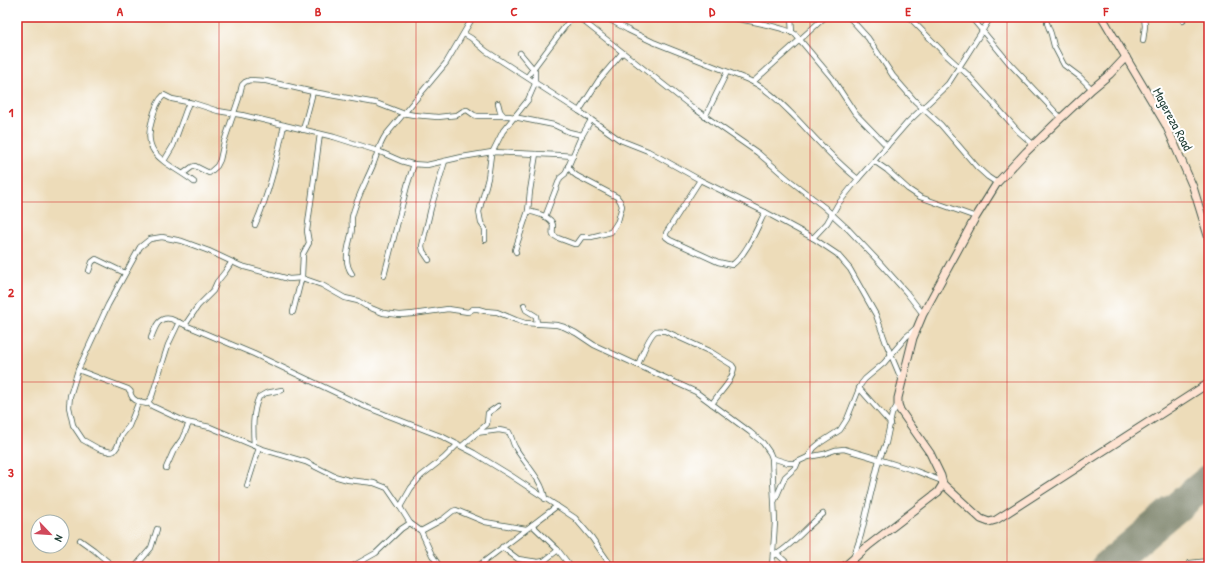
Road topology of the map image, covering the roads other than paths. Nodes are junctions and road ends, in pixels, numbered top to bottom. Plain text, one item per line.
1 (473, 17) edge
2 (572, 17) edge
3 (578, 17) edge
4 (605, 17) edge
5 (731, 17) edge
6 (791, 17) edge
7 (825, 17) edge
8 (849, 17) edge
9 (909, 17) edge
10 (971, 17) edge
11 (991, 17) edge
12 (1102, 17) edge
13 (1143, 18) edge
14 (1047, 23) dead end
15 (983, 30) junction
16 (792, 33) junction
17 (464, 34) junction
18 (799, 39) junction
19 (1143, 41) dead end
20 (520, 53) dead end
21 (622, 53) junction
22 (1126, 57) junction
23 (959, 67) junction
24 (534, 68) junction
25 (727, 72) junction
26 (527, 77) junction
27 (752, 82) junction
28 (535, 84) junction
29 (1092, 89) junction
30 (313, 92) junction
31 (189, 102) junction
32 (498, 103) dead end
33 (922, 108) junction
34 (579, 111) junction
35 (233, 114) junction
36 (404, 114) junction
37 (504, 116) junction
38 (515, 117) junction
39 (705, 117) junction
40 (1061, 118) junction
41 (591, 120) junction
42 (284, 125) junction
43 (303, 130) junction
44 (320, 134) junction
45 (582, 135) junction
46 (1034, 145) junction
47 (887, 146) junction
48 (378, 150) junction
49 (492, 152) junction
50 (536, 154) junction
51 (573, 156) junction
52 (164, 161) junction
53 (445, 161) junction
54 (874, 161) junction
55 (414, 164) junction
56 (568, 166) junction
57 (184, 173) junction
58 (858, 179) junction
59 (700, 180) junction
60 (194, 182) dead end
61 (997, 183) junction
62 (528, 211) junction
63 (765, 212) junction
64 (832, 215) junction
65 (545, 217) junction
66 (976, 217) junction
67 (255, 225) dead end
68 (813, 238) junction
69 (1209, 239) edge
70 (486, 240) dead end
71 (516, 252) dead end
72 (429, 260) dead end
73 (231, 263) junction
74 (89, 270) dead end
75 (125, 273) junction
76 (352, 274) dead end
77 (384, 276) dead end
78 (302, 278) junction
79 (524, 305) dead end
80 (293, 312) dead end
81 (923, 314) junction
82 (179, 322) junction
83 (537, 324) junction
84 (185, 325) junction
85 (917, 327) junction
86 (151, 338) dead end
87 (891, 354) junction
88 (638, 365) junction
89 (78, 370) junction
90 (903, 382) junction
91 (1209, 383) edge
92 (859, 388) junction
93 (282, 390) dead end
94 (138, 402) junction
95 (149, 403) junction
96 (712, 404) junction
97 (898, 404) junction
98 (498, 406) dead end
99 (189, 423) junction
100 (890, 424) junction
101 (476, 433) junction
102 (460, 445) junction
103 (254, 446) junction
104 (259, 448) junction
105 (808, 457) junction
106 (772, 458) junction
107 (879, 460) junction
108 (798, 462) junction
109 (166, 468) dead end
110 (943, 483) junction
111 (247, 486) dead end
112 (545, 499) junction
113 (774, 503) junction
114 (557, 506) junction
115 (400, 507) junction
116 (823, 514) dead end
117 (410, 523) junction
118 (532, 525) junction
119 (157, 529) dead end
120 (526, 529) junction
121 (421, 531) junction
122 (80, 540) dead end
123 (502, 548) junction
124 (558, 550) junction
125 (774, 554) junction
126 (852, 560) junction
127 (1209, 561) edge
128 (1190, 563) dead end
129 (136, 565) edge
130 (114, 567) edge
131 (143, 567) edge
132 (351, 567) edge
133 (440, 567) edge
134 (477, 567) edge
135 (571, 567) edge
136 (612, 567) edge
137 (772, 567) edge
138 (791, 567) edge
139 (844, 567) edge

1 - 17 street
2 - 24 street
3 - 21 street
4 - 25 street
5 - 16 street
6 - 16 street
7 - 18 street
8 - 33 street
9 - 23 street
10 - 15 street
11 - 15 street
12 - 22 street, Magereza Road
13 - 19 street
14 - 29 street
15 - 23 street
15 - 40 street
16 - 18 street
17 - 26 street
17 - 36 street
18 - 27 street
18 - 47 street
20 - 24 street
21 - 34 street
21 - 39 street
22 - 29 street
22 - 69 street, Magereza Road
23 - 33 street
23 - 46 street
24 - 26 street
24 - 28 street
25 - 27 street
25 - 39 street
26 - 28 street
27 - 58 street
28 - 34 street
28 - 38 street
29 - 40 street
30 - 35 street
30 - 36 street
30 - 43 street
31 - 35 street
31 - 52 street
31 - 52 street
32 - 37 street
33 - 47 street
33 - 61 street
34 - 41 street
35 - 42 street
35 - 57 street
36 - 37 street
36 - 48 street
37 - 38 street
38 - 45 street
38 - 49 street
39 - 64 street
40 - 46 street
41 - 45 street
41 - 59 street
42 - 43 street
42 - 67 street
43 - 44 street
44 - 48 street
44 - 78 street
45 - 51 street
46 - 61 street
47 - 54 street
48 - 55 street
48 - 76 street
49 - 50 street
49 - 53 street
49 - 70 street
50 - 51 street
50 - 62 street
51 - 56 street
52 - 57 street
53 - 55 street
53 - 72 street
54 - 58 street
54 - 66 street
55 - 77 street
56 - 65 street
56 - 65 street
57 - 60 street
58 - 64 street
59 - 63 street
59 - 63 street
61 - 66 street
62 - 65 street
62 - 71 street
63 - 68 street
64 - 68 street
64 - 81 street
66 - 81 street
68 - 87 street
73 - 75 street
73 - 78 street
73 - 84 street
74 - 75 street
75 - 89 street
78 - 80 street
78 - 83 street
79 - 83 street
81 - 85 street
82 - 84 street
82 - 86 street
82 - 95 street
83 - 88 street
84 - 102 street
85 - 87 street
85 - 90 street
87 - 90 street
87 - 92 street
88 - 96 street
88 - 96 street
89 - 94 street
89 - 94 street
90 - 97 street
91 - 110 street
92 - 100 street
92 - 105 street
93 - 103 street
94 - 95 street
95 - 99 street
96 - 106 street
97 - 100 street
97 - 110 street
98 - 101 street
99 - 103 street
99 - 109 street
100 - 107 street
101 - 102 street
101 - 112 street
102 - 112 street
102 - 115 street
103 - 104 street
104 - 111 street
104 - 115 street
105 - 107 street
105 - 108 street
106 - 108 street
106 - 113 street
107 - 110 street
107 - 126 street
108 - 113 street
110 - 126 street
112 - 114 street
113 - 125 street
114 - 118 street
114 - 136 street
115 - 117 street
116 - 125 street
117 - 121 street
117 - 132 street
118 - 120 street
118 - 124 street
119 - 129 street
120 - 121 street
120 - 123 street
121 - 133 street
122 - 130 street
123 - 124 street
123 - 134 street
124 - 135 street
125 - 137 street
125 - 138 street
126 - 139 street
127 - 128 street
129 - 131 street

